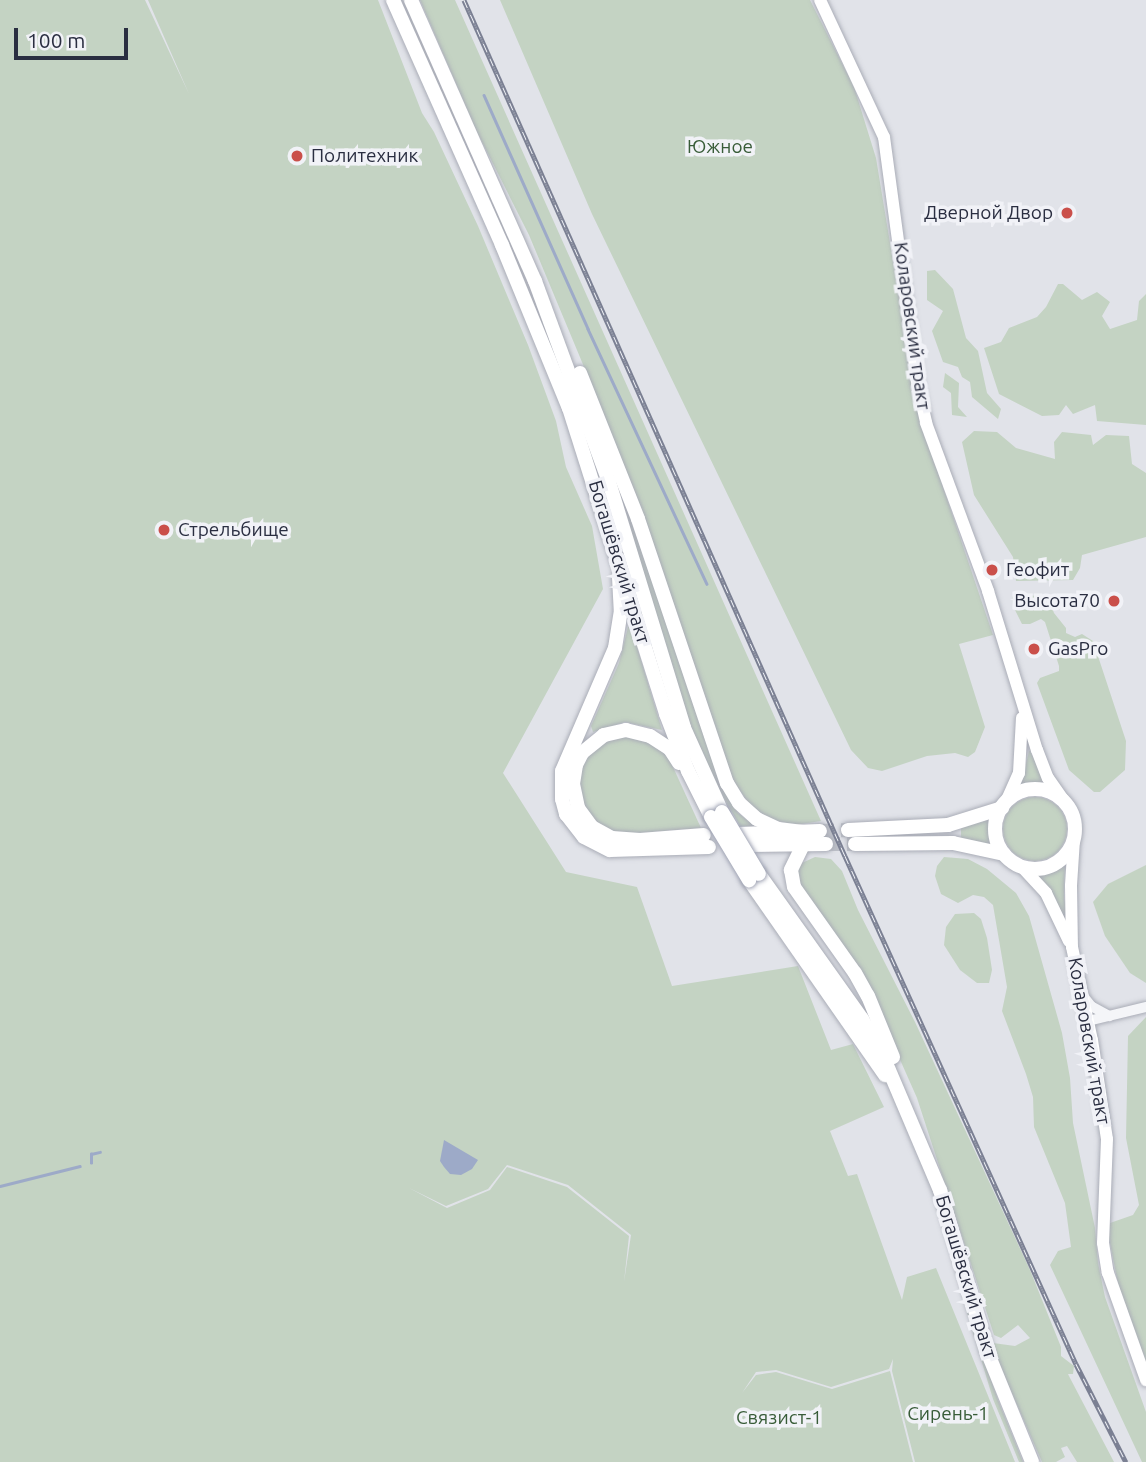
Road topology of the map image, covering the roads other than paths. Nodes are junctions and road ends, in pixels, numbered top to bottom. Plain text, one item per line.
1 (393, 0) edge
2 (411, 0) edge
3 (820, 0) edge
4 (536, 281) junction
5 (608, 525) junction
6 (1018, 694) junction
7 (700, 796) junction
8 (1064, 801) junction
9 (1004, 805) junction
10 (716, 814) junction
11 (848, 830) tunnel mouth
12 (803, 838) junction
13 (823, 838) tunnel mouth
14 (1074, 839) junction
15 (744, 840) dead end
16 (855, 844) tunnel mouth
17 (1004, 854) junction
18 (1021, 866) junction
19 (1072, 947) junction
20 (1083, 996) junction
21 (1146, 1007) edge
22 (1109, 1016) junction
23 (1088, 1021) junction
24 (1092, 1040) junction
25 (899, 1093) junction
26 (1146, 1380) edge
27 (1032, 1462) edge

1 - 5 main road, Богашёвский тракт
2 - 4 main road, Богашёвский тракт
3 - 6 main road, Коларовский тракт
4 - 10 main road, Богашёвский тракт
4 - 12 main road
5 - 7 main road, Богашёвский тракт
5 - 7 main road
6 - 8 main road, Коларовский тракт
6 - 9 main road, Коларовский тракт
7 - 10 main road, Богашёвский тракт
8 - 9 main road
8 - 14 main road
9 - 11 main road
9 - 17 main road
10 - 25 main road, Богашёвский тракт, bridge
12 - 13 main road
12 - 15 main road
12 - 25 main road
14 - 18 main road
14 - 19 main road
16 - 17 main road
17 - 18 main road
18 - 19 main road
19 - 20 main road, Коларовский тракт
20 - 22 street
20 - 23 main road, Коларовский тракт
21 - 22 street
22 - 23 street
22 - 24 street
23 - 24 main road, Коларовский тракт
24 - 26 main road, Коларовский тракт
25 - 27 main road, Богашёвский тракт

